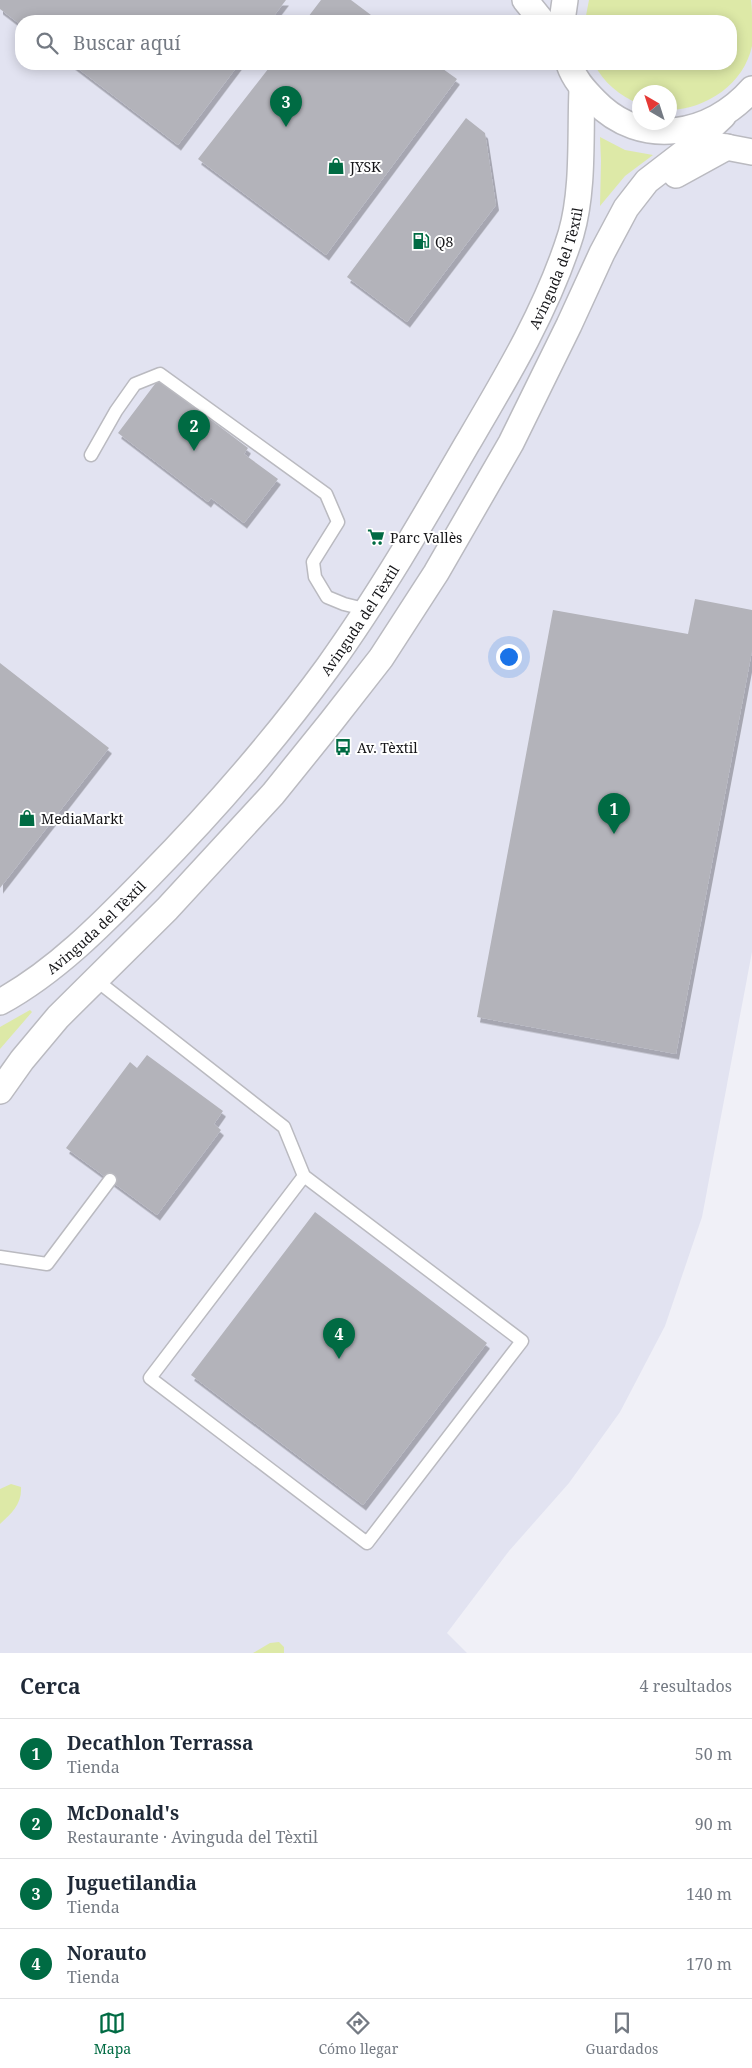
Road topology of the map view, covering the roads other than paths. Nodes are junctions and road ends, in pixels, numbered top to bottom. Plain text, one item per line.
1 (525, 0) edge
2 (565, 0) edge
3 (537, 15) edge
4 (563, 15) edge
5 (572, 70) edge
6 (582, 89) junction
7 (752, 89) edge
8 (722, 116) junction
9 (659, 131) junction
10 (696, 142) junction
11 (727, 147) junction
12 (752, 152) edge
13 (635, 198) junction
14 (92, 455) dead end
15 (368, 610) junction
16 (96, 980) junction
17 (0, 1002) edge
18 (0, 1091) edge
19 (304, 1176) junction
20 (110, 1180) dead end
21 (0, 1257) edge

1 - 3 street
2 - 4 street
5 - 6 street
6 - 9 street
6 - 15 street, Avinguda del Tèxtil
7 - 8 street
8 - 9 street
8 - 10 street
9 - 10 street
10 - 11 street
10 - 13 street
11 - 12 street
11 - 13 street
13 - 16 street
14 - 15 lane
15 - 17 street, Avinguda del Tèxtil
16 - 18 street
16 - 19 lane
19 - 19 lane
20 - 21 lane

